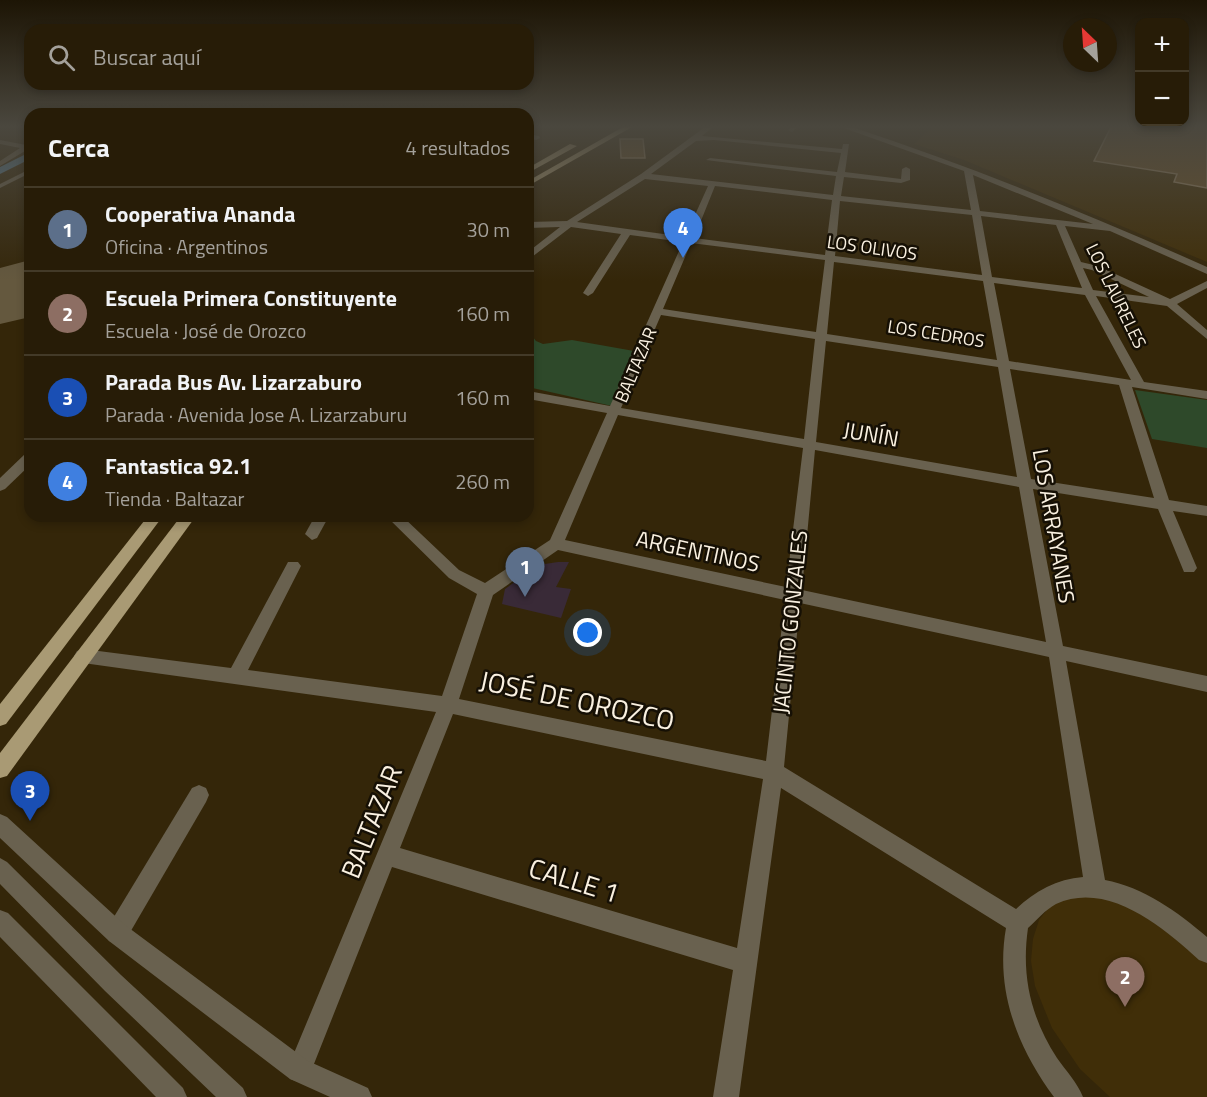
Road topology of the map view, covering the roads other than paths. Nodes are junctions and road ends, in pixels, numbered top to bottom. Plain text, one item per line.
1 (16, 178) edge
2 (641, 178) edge
3 (661, 178) edge
4 (838, 178) edge
5 (879, 178) edge
6 (905, 178) edge
7 (969, 178) edge
8 (988, 178) edge
9 (712, 185) junction
10 (0, 186) edge
11 (836, 199) junction
12 (976, 215) junction
13 (569, 224) junction
14 (534, 225) edge
15 (1060, 225) junction
16 (1115, 229) junction
17 (627, 232) junction
18 (690, 240) junction
19 (534, 252) edge
20 (829, 259) junction
21 (1077, 264) junction
22 (1207, 271) edge
23 (988, 280) junction
24 (1207, 284) edge
25 (588, 293) dead end
26 (1090, 293) junction
27 (1170, 303) junction
28 (659, 312) junction
29 (821, 335) junction
30 (1207, 336) edge
31 (1003, 363) junction
32 (1124, 381) junction
33 (1139, 384) junction
34 (1207, 395) edge
35 (534, 396) edge
36 (616, 411) junction
37 (809, 444) junction
38 (24, 463) edge
39 (1025, 483) junction
40 (0, 486) edge
41 (1163, 504) junction
42 (1207, 511) edge
43 (151, 522) edge
44 (184, 522) edge
45 (319, 522) edge
46 (399, 522) edge
47 (312, 534) dead end
48 (556, 544) junction
49 (293, 566) dead end
50 (1189, 568) dead end
51 (486, 591) junction
52 (793, 594) junction
53 (1056, 651) junction
54 (83, 656) junction
55 (36, 673) junction
56 (236, 676) junction
57 (1207, 684) edge
58 (0, 702) edge
59 (448, 705) junction
60 (0, 718) edge
61 (0, 770) edge
62 (774, 772) junction
63 (199, 795) dead end
64 (0, 824) edge
65 (388, 855) junction
66 (0, 869) edge
67 (1096, 889) junction
68 (0, 921) edge
69 (1018, 923) junction
70 (117, 933) junction
71 (1207, 952) edge
72 (744, 962) junction
73 (299, 1070) junction
74 (174, 1097) edge
75 (234, 1097) edge
76 (359, 1097) edge
77 (726, 1097) edge
78 (1070, 1097) edge

1 - 10 lane
2 - 13 street
3 - 9 street
4 - 11 street, JACINTO GONZALES
5 - 6 street
7 - 12 street, LOS ARRAYANES
8 - 16 street
9 - 11 street
9 - 18 street, BALTAZAR
11 - 12 street
11 - 20 street, JACINTO GONZALES
12 - 15 street
12 - 23 street, LOS ARRAYANES
13 - 14 street, LOS OLIVOS
13 - 17 street, LOS OLIVOS
13 - 19 street
15 - 16 street
15 - 21 street, LOS LAURELES
16 - 22 street
17 - 18 street, LOS OLIVOS
17 - 25 street
18 - 20 street, LOS OLIVOS
18 - 28 street, BALTAZAR
20 - 23 street, LOS OLIVOS
20 - 29 street, JACINTO GONZALES
21 - 26 street, LOS LAURELES
21 - 27 street
23 - 26 street, LOS OLIVOS
23 - 31 street, LOS ARRAYANES
24 - 27 street
26 - 27 street, LOS OLIVOS
26 - 33 street, LOS LAURELES
27 - 30 street
28 - 29 street, LOS CEDROS
28 - 36 street, BALTAZAR
29 - 31 street, LOS CEDROS
29 - 37 street, JACINTO GONZALES
31 - 32 street, LOS CEDROS
31 - 39 street, LOS ARRAYANES
32 - 33 street, LOS CEDROS
32 - 41 street, LOS LAURELES
33 - 34 street, LOS CEDROS
35 - 36 street, JUNÍN
36 - 37 street, JUNÍN
36 - 48 street, BALTAZAR
37 - 39 street, JUNÍN
37 - 52 street, JACINTO GONZALES
38 - 40 street
39 - 41 street, JUNÍN
39 - 53 street, LOS ARRAYANES
41 - 42 street, JUNÍN
41 - 50 street, LOS LAURELES
43 - 55 main road
44 - 54 main road
45 - 47 street
46 - 51 street
48 - 51 street
48 - 52 street, ARGENTINOS
49 - 56 street
51 - 59 street, BALTAZAR
52 - 53 street, ARGENTINOS
52 - 62 street, JACINTO GONZALES
53 - 57 street, ARGENTINOS
53 - 67 street, LOS ARRAYANES
54 - 56 street, JOSÉ DE OROZCO
54 - 61 main road
55 - 58 main road
55 - 60 main road
56 - 59 street, JOSÉ DE OROZCO
59 - 62 street, JOSÉ DE OROZCO
59 - 65 street, BALTAZAR
62 - 69 street, JOSÉ DE OROZCO
62 - 72 street, JACINTO GONZALES
63 - 70 street
64 - 70 street
65 - 72 street, CALLE 1
65 - 73 street, BALTAZAR
66 - 75 street
67 - 69 street
67 - 71 street
68 - 74 street
69 - 78 street
70 - 73 street
72 - 77 street, JACINTO GONZALES
73 - 76 street

